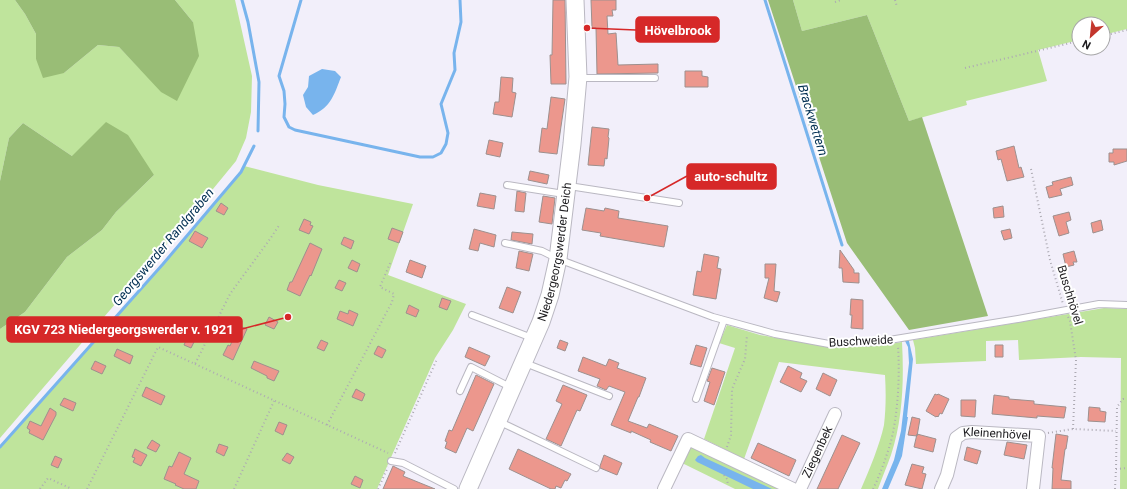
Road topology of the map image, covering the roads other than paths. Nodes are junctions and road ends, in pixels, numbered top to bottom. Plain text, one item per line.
1 (575, 0) edge
2 (578, 78) junction
3 (654, 78) dead end
4 (507, 185) dead end
5 (567, 190) junction
6 (679, 203) dead end
7 (505, 243) dead end
8 (558, 259) junction
9 (1127, 305) edge
10 (472, 314) dead end
11 (724, 320) junction
12 (534, 338) junction
13 (524, 362) junction
14 (513, 388) junction
15 (460, 391) dead end
16 (609, 396) dead end
17 (696, 399) dead end
18 (835, 414) dead end
19 (498, 422) junction
20 (391, 462) road end
21 (596, 468) dead end
22 (454, 489) edge
23 (468, 489) edge
24 (664, 489) edge
25 (793, 489) edge
26 (800, 489) edge
27 (941, 489) edge
28 (1033, 489) edge

1 - 2 street, Niedergeorgswerder Deich
2 - 3 lane
2 - 5 street, Niedergeorgswerder Deich
4 - 5 lane
5 - 6 lane
5 - 8 street, Niedergeorgswerder Deich
7 - 8 lane, Buschweide
8 - 11 lane, Buschweide
8 - 12 street, Niedergeorgswerder Deich
9 - 11 lane, Buschweide
10 - 12 lane
11 - 17 lane
12 - 13 street, Niedergeorgswerder Deich
13 - 14 street, Niedergeorgswerder Deich
13 - 16 lane
14 - 15 lane
14 - 19 street, Niedergeorgswerder Deich
18 - 26 street, Ziegenbek
19 - 21 lane
19 - 23 street, Niedergeorgswerder Deich
20 - 22 lane
24 - 25 street
27 - 28 street, Kleinenhövel

